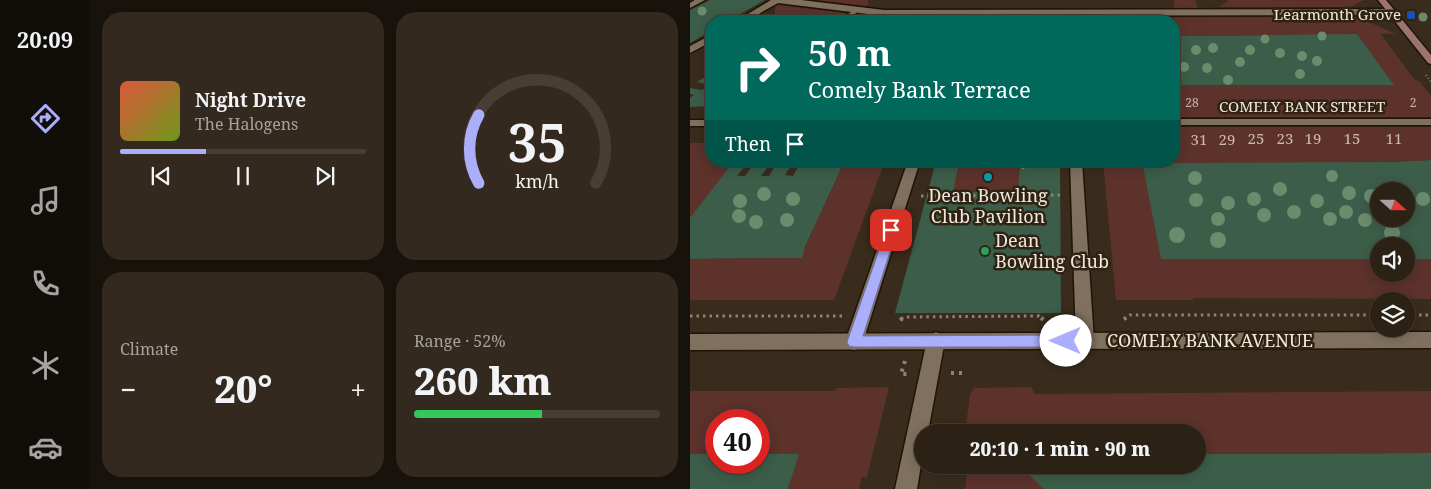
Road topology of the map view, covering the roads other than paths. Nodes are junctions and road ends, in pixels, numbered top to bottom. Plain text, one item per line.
1 (701, 0) edge
2 (777, 0) edge
3 (1382, 0) edge
4 (1011, 4) dead end
5 (690, 6) edge
6 (854, 12) junction
7 (1391, 12) junction
8 (751, 15) edge
9 (850, 15) edge
10 (948, 15) edge
11 (1010, 15) edge
12 (1056, 15) edge
13 (705, 41) edge
14 (690, 50) edge
15 (1431, 61) edge
16 (705, 122) edge
17 (1180, 122) edge
18 (1431, 122) edge
19 (690, 123) edge
20 (912, 167) edge
21 (1076, 167) edge
22 (936, 340) junction
23 (1431, 340) edge
24 (1085, 341) junction
25 (690, 342) edge
26 (854, 342) junction
27 (906, 489) edge

1 - 5 street
2 - 6 street
2 - 8 street
3 - 7 main road
4 - 11 street
6 - 9 lane
6 - 10 street
7 - 12 street
7 - 15 main road
13 - 14 street
16 - 19 street
17 - 18 street, COMELY BANK STREET
20 - 26 street
21 - 24 street
22 - 24 street, COMELY BANK AVENUE
22 - 26 street, COMELY BANK AVENUE
22 - 27 street
23 - 24 street, COMELY BANK AVENUE
25 - 26 street, COMELY BANK AVENUE

